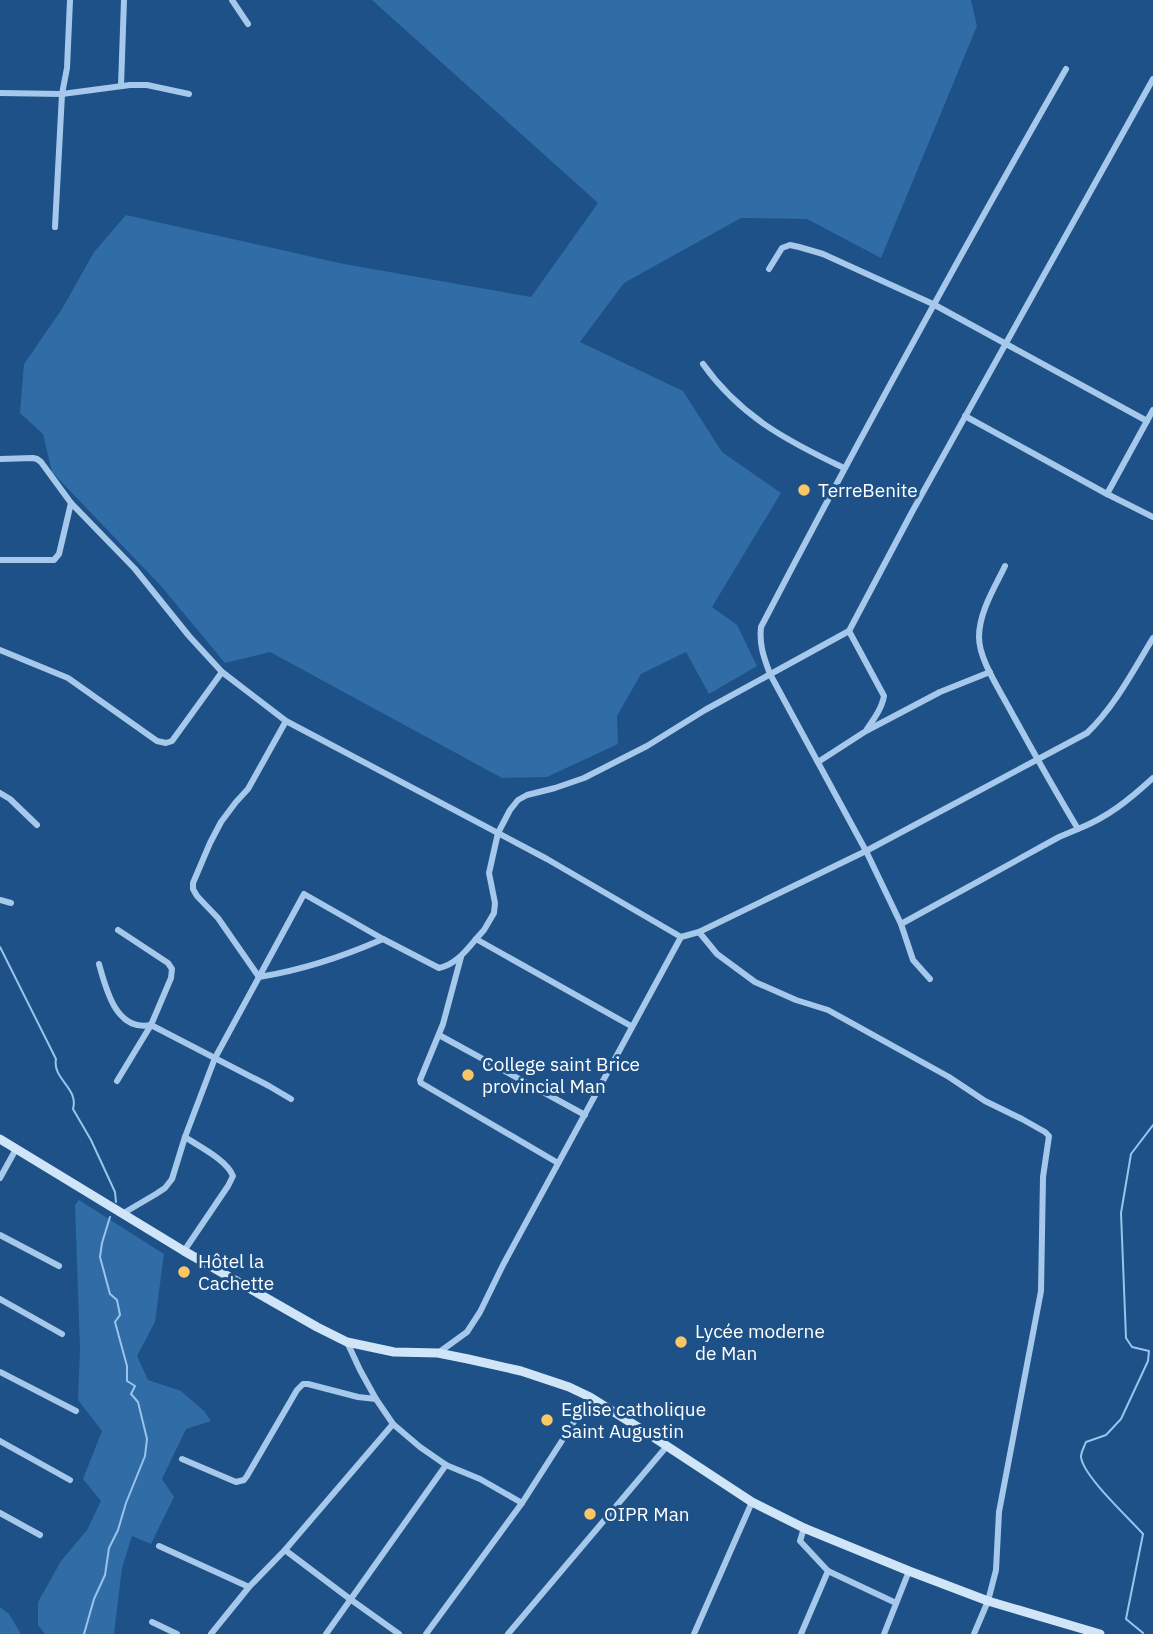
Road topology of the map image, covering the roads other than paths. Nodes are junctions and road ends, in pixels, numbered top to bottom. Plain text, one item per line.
1 (70, 0) edge
2 (124, 0) edge
3 (232, 0) edge
4 (248, 24) dead end
5 (1066, 69) dead end
6 (1153, 79) edge
7 (121, 86) junction
8 (0, 93) edge
9 (62, 94) junction
10 (189, 94) dead end
11 (55, 227) dead end
12 (769, 269) dead end
13 (933, 304) junction
14 (1006, 344) junction
15 (703, 364) dead end
16 (1153, 410) edge
17 (965, 416) junction
18 (1147, 421) junction
19 (0, 458) edge
20 (844, 468) junction
21 (1107, 494) junction
22 (71, 503) junction
23 (1153, 517) edge
24 (0, 560) edge
25 (1005, 566) dead end
26 (849, 631) junction
27 (1153, 638) edge
28 (0, 650) edge
29 (990, 671) junction
30 (222, 672) junction
31 (770, 674) junction
32 (286, 721) junction
33 (866, 731) junction
34 (1038, 760) junction
35 (818, 762) junction
36 (1153, 778) edge
37 (0, 793) edge
38 (37, 825) dead end
39 (1078, 829) junction
40 (498, 833) junction
41 (866, 851) junction
42 (0, 900) edge
43 (11, 903) dead end
44 (901, 924) junction
45 (118, 930) dead end
46 (699, 932) junction
47 (681, 937) junction
48 (383, 939) junction
49 (476, 939) junction
50 (461, 957) junction
51 (99, 964) dead end
52 (259, 977) junction
53 (930, 979) dead end
54 (150, 1025) junction
55 (631, 1026) junction
56 (439, 1035) junction
57 (215, 1058) junction
58 (117, 1081) dead end
59 (291, 1099) dead end
60 (585, 1115) junction
61 (185, 1137) junction
62 (0, 1139) edge
63 (16, 1149) junction
64 (558, 1163) junction
65 (0, 1178) edge
66 (122, 1214) junction
67 (0, 1235) edge
68 (184, 1251) junction
69 (59, 1266) dead end
70 (0, 1299) edge
71 (62, 1334) dead end
72 (347, 1342) junction
73 (438, 1353) junction
74 (3, 1374) edge
75 (0, 1385) edge
76 (590, 1397) junction
77 (376, 1399) junction
78 (76, 1410) dead end
79 (393, 1424) junction
80 (0, 1441) edge
81 (667, 1446) junction
82 (182, 1459) dead end
83 (446, 1465) junction
84 (70, 1480) dead end
85 (752, 1502) junction
86 (522, 1503) junction
87 (0, 1513) edge
88 (804, 1528) junction
89 (40, 1535) dead end
90 (159, 1546) dead end
91 (285, 1550) junction
92 (828, 1571) junction
93 (909, 1571) junction
94 (249, 1587) junction
95 (350, 1599) junction
96 (988, 1601) junction
97 (897, 1602) junction
98 (152, 1622) dead end
99 (177, 1634) edge
100 (211, 1634) edge
101 (326, 1634) edge
102 (399, 1634) edge
103 (426, 1634) edge
104 (508, 1634) edge
105 (694, 1634) edge
106 (801, 1634) edge
107 (884, 1634) edge
108 (974, 1634) edge
109 (1100, 1634) edge

1 - 9 street
2 - 7 street
3 - 4 street
5 - 13 street
6 - 14 street
7 - 9 street
7 - 10 street
8 - 9 street
9 - 11 street
12 - 13 street
13 - 14 street
13 - 20 street
14 - 17 street
14 - 18 street
15 - 20 street
16 - 18 street
17 - 21 street
17 - 26 street
18 - 21 street
19 - 22 street
20 - 31 street
21 - 23 street
22 - 24 street
22 - 30 street
25 - 29 street
26 - 31 street
26 - 33 street
27 - 34 street
28 - 30 street
29 - 33 street
29 - 34 street
30 - 32 street
31 - 35 street
31 - 40 street
32 - 40 street
32 - 52 street
33 - 35 street
34 - 39 street
34 - 41 street
35 - 41 street
36 - 39 street
37 - 38 street
39 - 44 street
40 - 47 street
40 - 49 street
41 - 44 street
41 - 46 street
42 - 43 street
44 - 53 street
45 - 54 street
46 - 47 street
46 - 96 street
47 - 55 street
48 - 50 street
48 - 52 street
48 - 52 street
49 - 50 street
49 - 55 street
50 - 56 street
51 - 54 street
52 - 57 street
54 - 57 street
54 - 58 street
55 - 60 street
56 - 60 street
56 - 64 street
57 - 59 street
57 - 61 street
60 - 64 street
61 - 66 street
61 - 68 street
62 - 63 main road
63 - 65 street
63 - 66 main road
64 - 73 street
66 - 68 main road
67 - 69 street
68 - 72 main road
70 - 71 street
72 - 73 main road
72 - 77 street
73 - 76 main road
74 - 75 street
74 - 78 street
76 - 81 main road
76 - 86 street
77 - 79 street
77 - 82 street
79 - 83 street
79 - 91 street
80 - 84 street
81 - 85 main road
81 - 104 street
83 - 86 street
83 - 95 street
85 - 88 main road
85 - 105 street
86 - 103 street
87 - 89 street
88 - 92 street
88 - 93 main road
90 - 94 street
91 - 94 street
91 - 95 street
92 - 97 street
92 - 106 street
93 - 96 main road
93 - 97 street
94 - 100 street
95 - 101 street
95 - 102 street
96 - 108 street
96 - 109 main road
97 - 107 street
98 - 99 street

